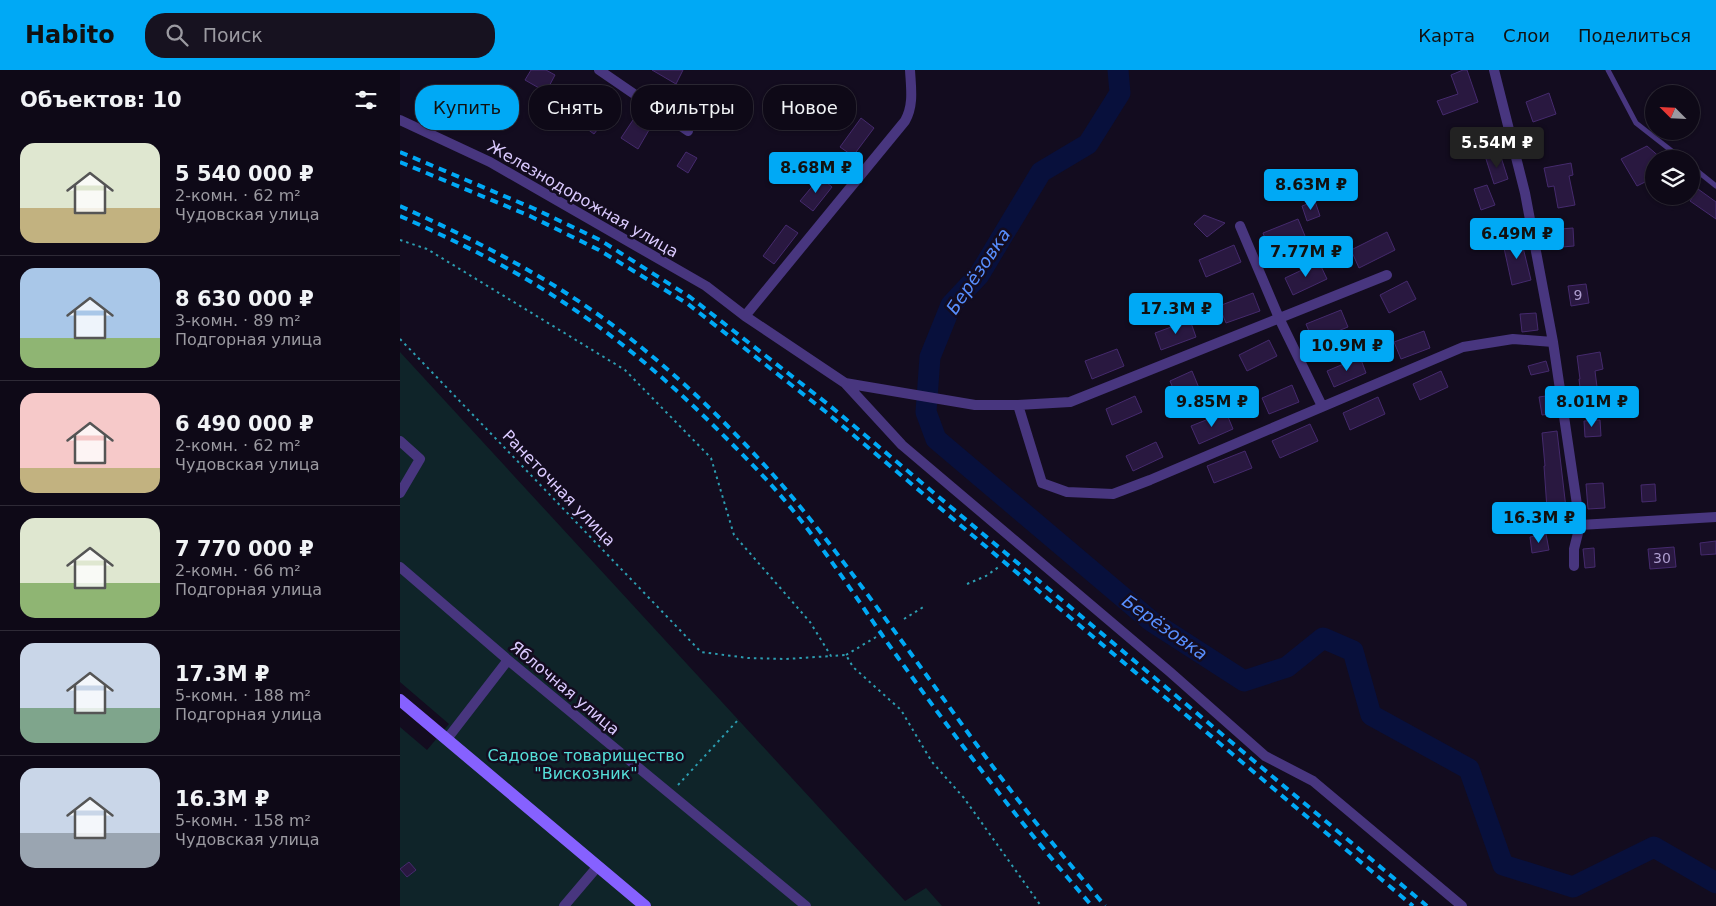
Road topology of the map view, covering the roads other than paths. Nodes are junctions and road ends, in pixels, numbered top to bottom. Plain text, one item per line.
1 (599, 70) edge
2 (910, 70) edge
3 (1494, 70) edge
4 (1608, 70) edge
5 (400, 120) edge
6 (688, 131) dead end
7 (1670, 150) edge
8 (1700, 173) edge
9 (1716, 186) edge
10 (1240, 226) dead end
11 (1387, 275) dead end
12 (745, 316) junction
13 (1279, 318) junction
14 (1553, 342) junction
15 (845, 383) junction
16 (1018, 405) junction
17 (1322, 406) junction
18 (400, 441) edge
19 (400, 493) edge
20 (1716, 517) edge
21 (1580, 525) junction
22 (1574, 566) dead end
23 (400, 567) edge
24 (508, 660) junction
25 (400, 700) edge
26 (446, 739) junction
27 (598, 866) junction
28 (564, 906) edge
29 (645, 906) edge
30 (806, 906) edge
31 (1462, 906) edge

1 - 6 street
2 - 12 street
3 - 14 street
4 - 7 lane
5 - 12 street, Железнодорожная улица
8 - 9 lane
10 - 13 street
11 - 13 street
12 - 15 street, Железнодорожная улица
13 - 16 street
13 - 17 street
14 - 17 street
14 - 21 street
15 - 16 street
15 - 31 street
16 - 17 street
18 - 19 street
20 - 21 street
21 - 22 street
23 - 24 street, Яблочная улица
24 - 26 street
24 - 30 street, Яблочная улица
25 - 26 street
26 - 27 street
27 - 28 street
27 - 29 street

